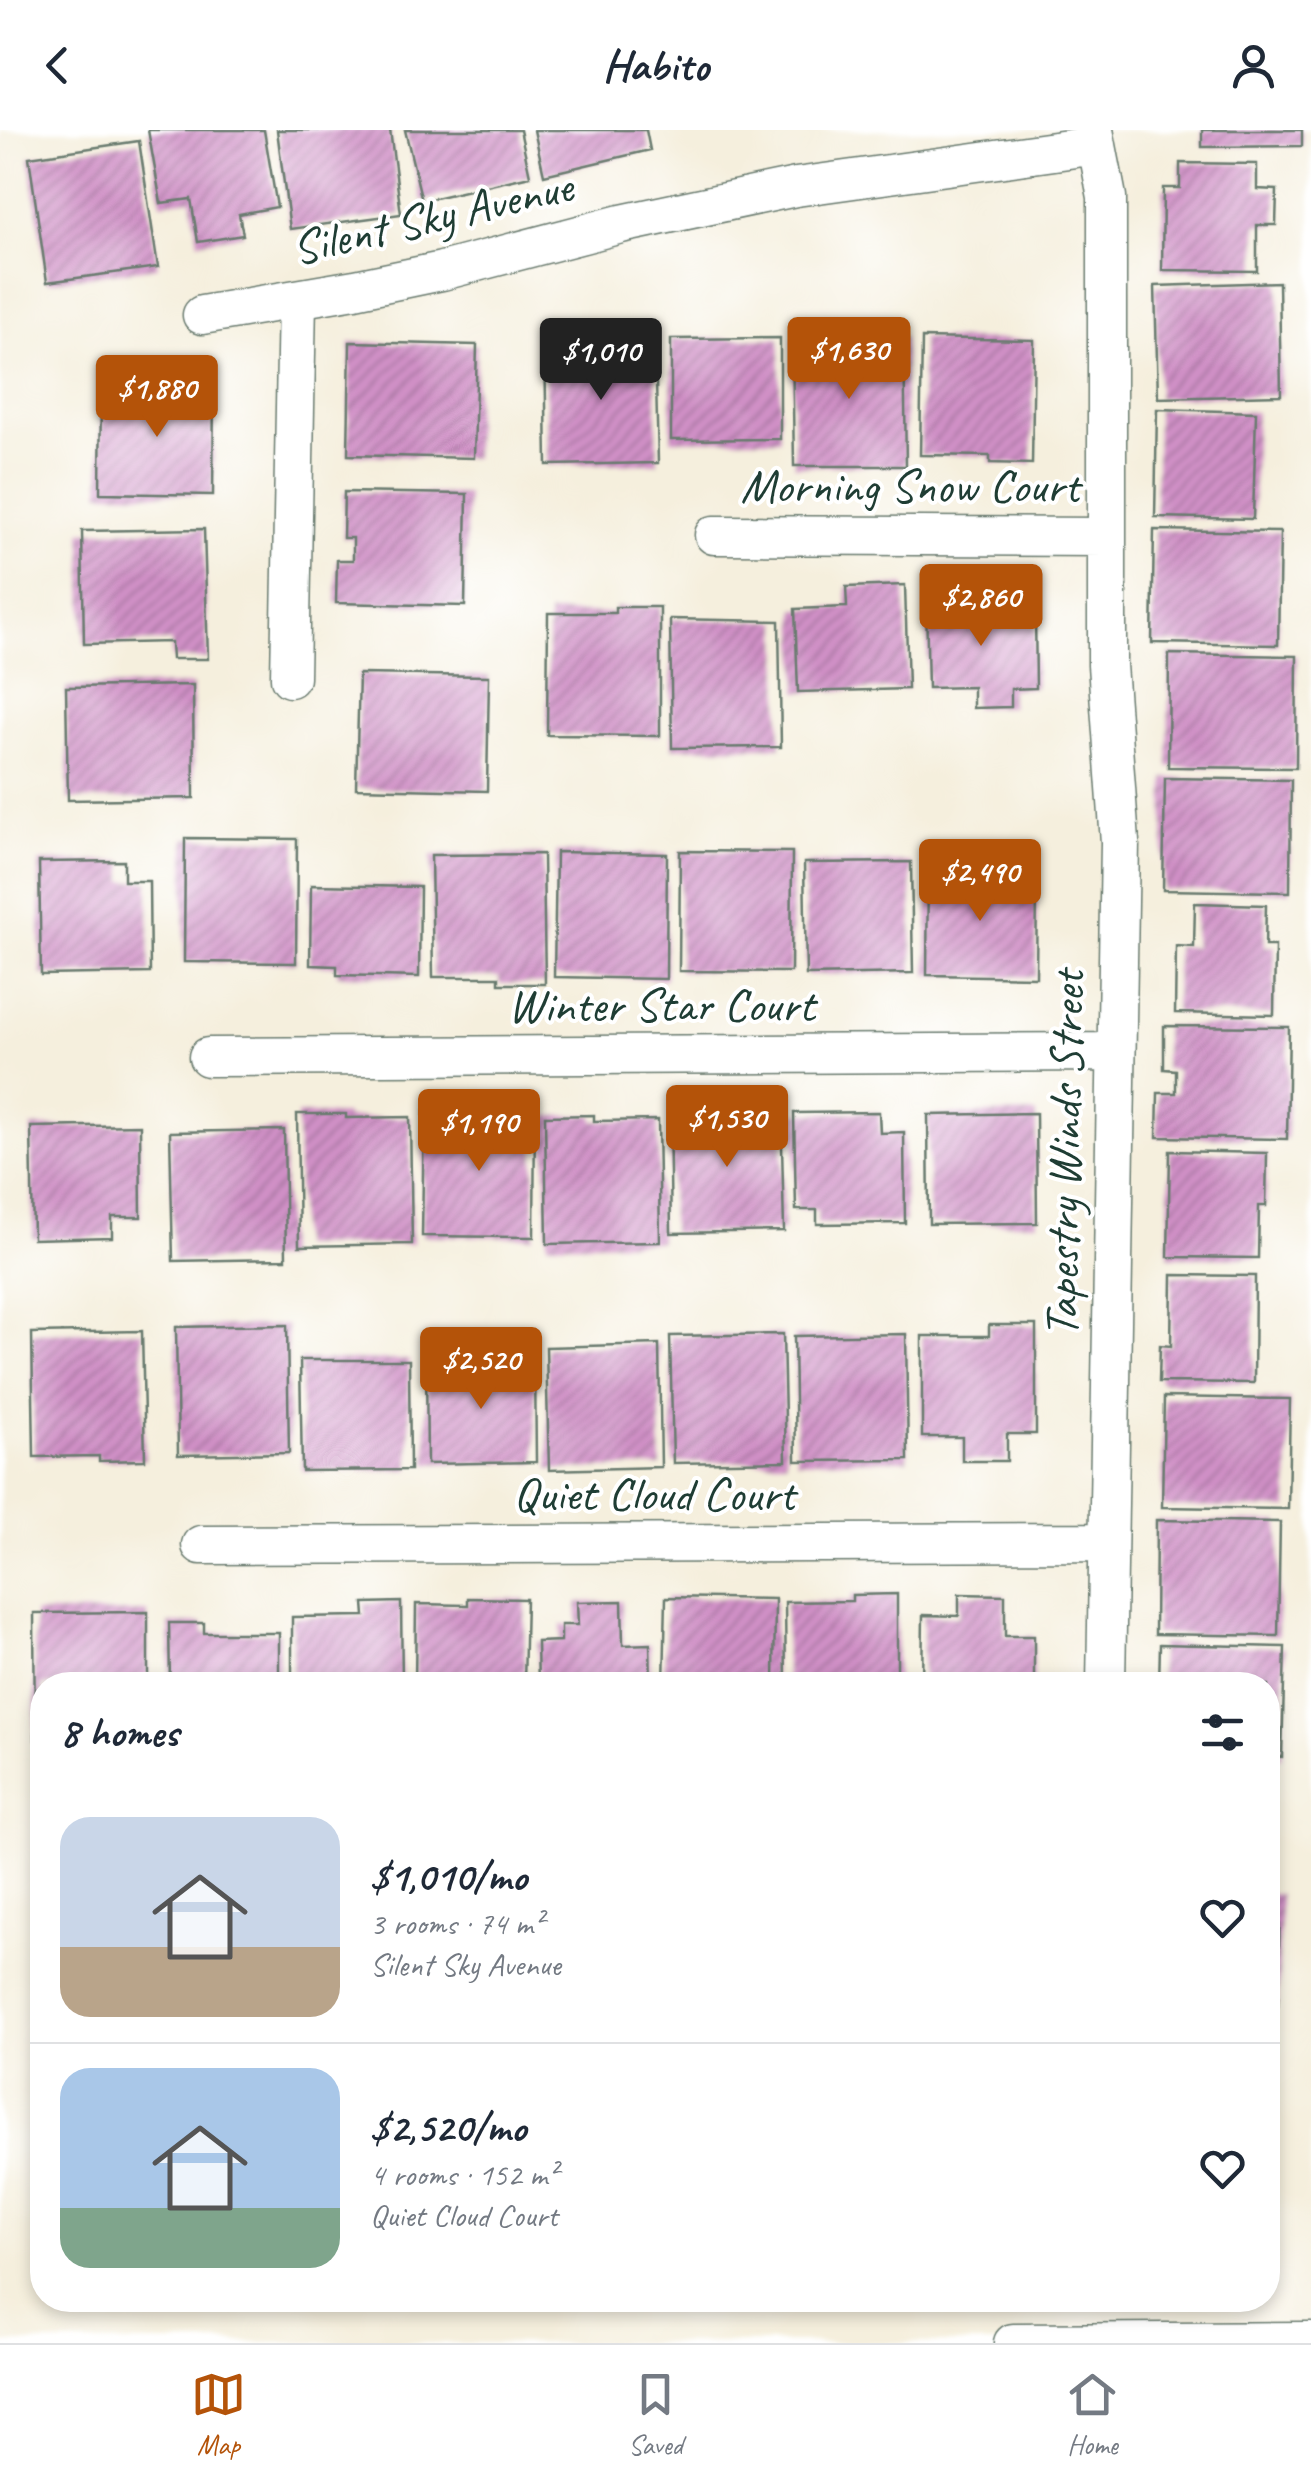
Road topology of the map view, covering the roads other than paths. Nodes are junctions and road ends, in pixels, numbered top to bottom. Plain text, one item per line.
1 (1097, 135) edge
2 (297, 299) junction
3 (202, 315) dead end
4 (714, 534) dead end
5 (1106, 536) junction
6 (290, 678) dead end
7 (1116, 1052) junction
8 (208, 1057) dead end
9 (1108, 1542) junction
10 (201, 1546) dead end
11 (1106, 1672) edge
12 (1311, 2341) edge
13 (1013, 2343) edge

1 - 2 street, Silent Sky Avenue
1 - 5 street, Tapestry Winds Street
2 - 3 street, Silent Sky Avenue
2 - 6 street
4 - 5 street, Morning Snow Court
5 - 7 street, Tapestry Winds Street
7 - 8 street, Winter Star Court
7 - 9 street, Tapestry Winds Street
9 - 10 street, Quiet Cloud Court
9 - 11 street, Tapestry Winds Street
12 - 13 street

